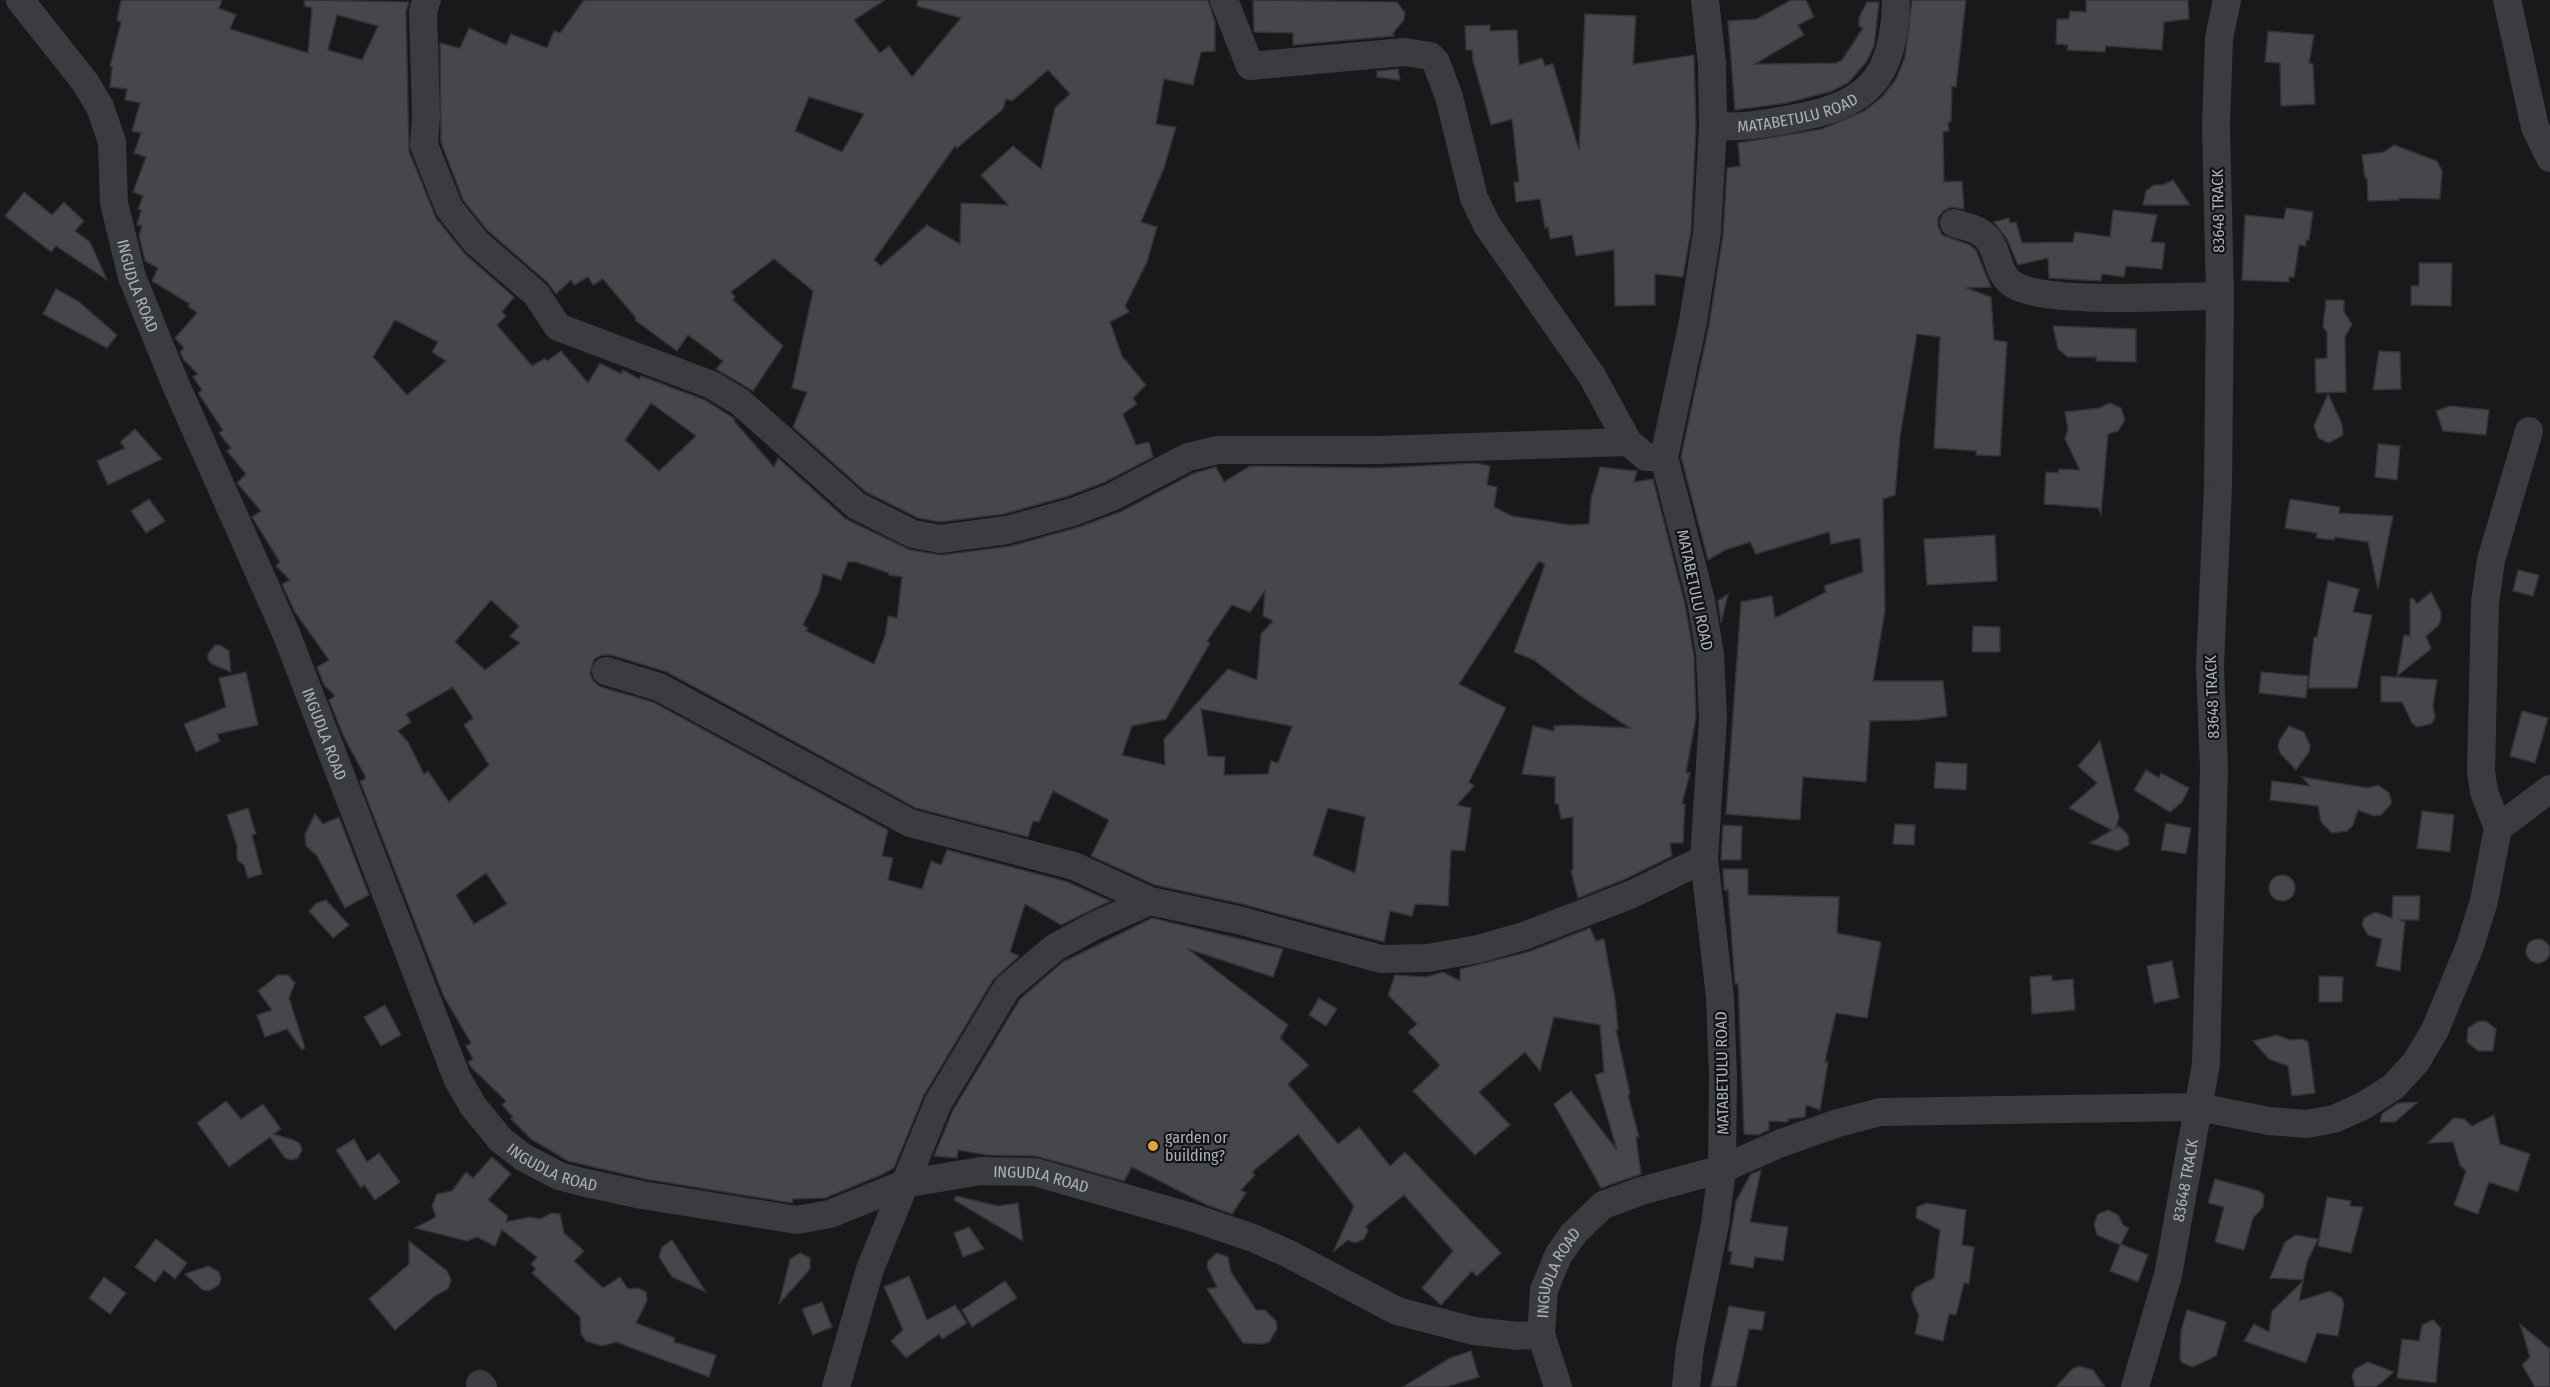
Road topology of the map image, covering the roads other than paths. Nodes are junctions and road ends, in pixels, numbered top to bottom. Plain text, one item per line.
1 (20, 0) edge
2 (427, 0) edge
3 (1224, 0) edge
4 (1705, 0) edge
5 (1896, 0) edge
6 (2228, 0) edge
7 (2507, 0) edge
8 (1713, 126) junction
9 (2550, 158) edge
10 (1954, 223) dead end
11 (2220, 296) junction
12 (2529, 431) dead end
13 (1628, 442) junction
14 (1664, 458) junction
15 (606, 671) dead end
16 (2550, 789) edge
17 (2498, 828) junction
18 (1704, 859) junction
19 (1150, 901) junction
20 (2198, 1107) junction
21 (1722, 1169) junction
22 (904, 1184) junction
23 (1540, 1334) junction
24 (836, 1387) edge
25 (1558, 1387) edge
26 (1686, 1387) edge
27 (2135, 1387) edge

1 - 22 street, INGUDLA ROAD
2 - 13 street
3 - 13 street
4 - 8 street
5 - 8 street, MATABETULU ROAD
6 - 11 street, 83648 TRACK
7 - 9 street
8 - 14 street, MATABETULU ROAD
10 - 11 street
11 - 20 street, 83648 TRACK
12 - 17 street
13 - 14 street
14 - 18 street, MATABETULU ROAD
15 - 19 street
16 - 17 street
17 - 20 street, INGUDLA ROAD
18 - 19 street
18 - 21 street, MATABETULU ROAD
19 - 22 street
20 - 21 street, INGUDLA ROAD
20 - 27 street, 83648 TRACK
21 - 23 street, INGUDLA ROAD
21 - 26 street, MATABETULU ROAD
22 - 23 street, INGUDLA ROAD
22 - 24 street
23 - 25 street

